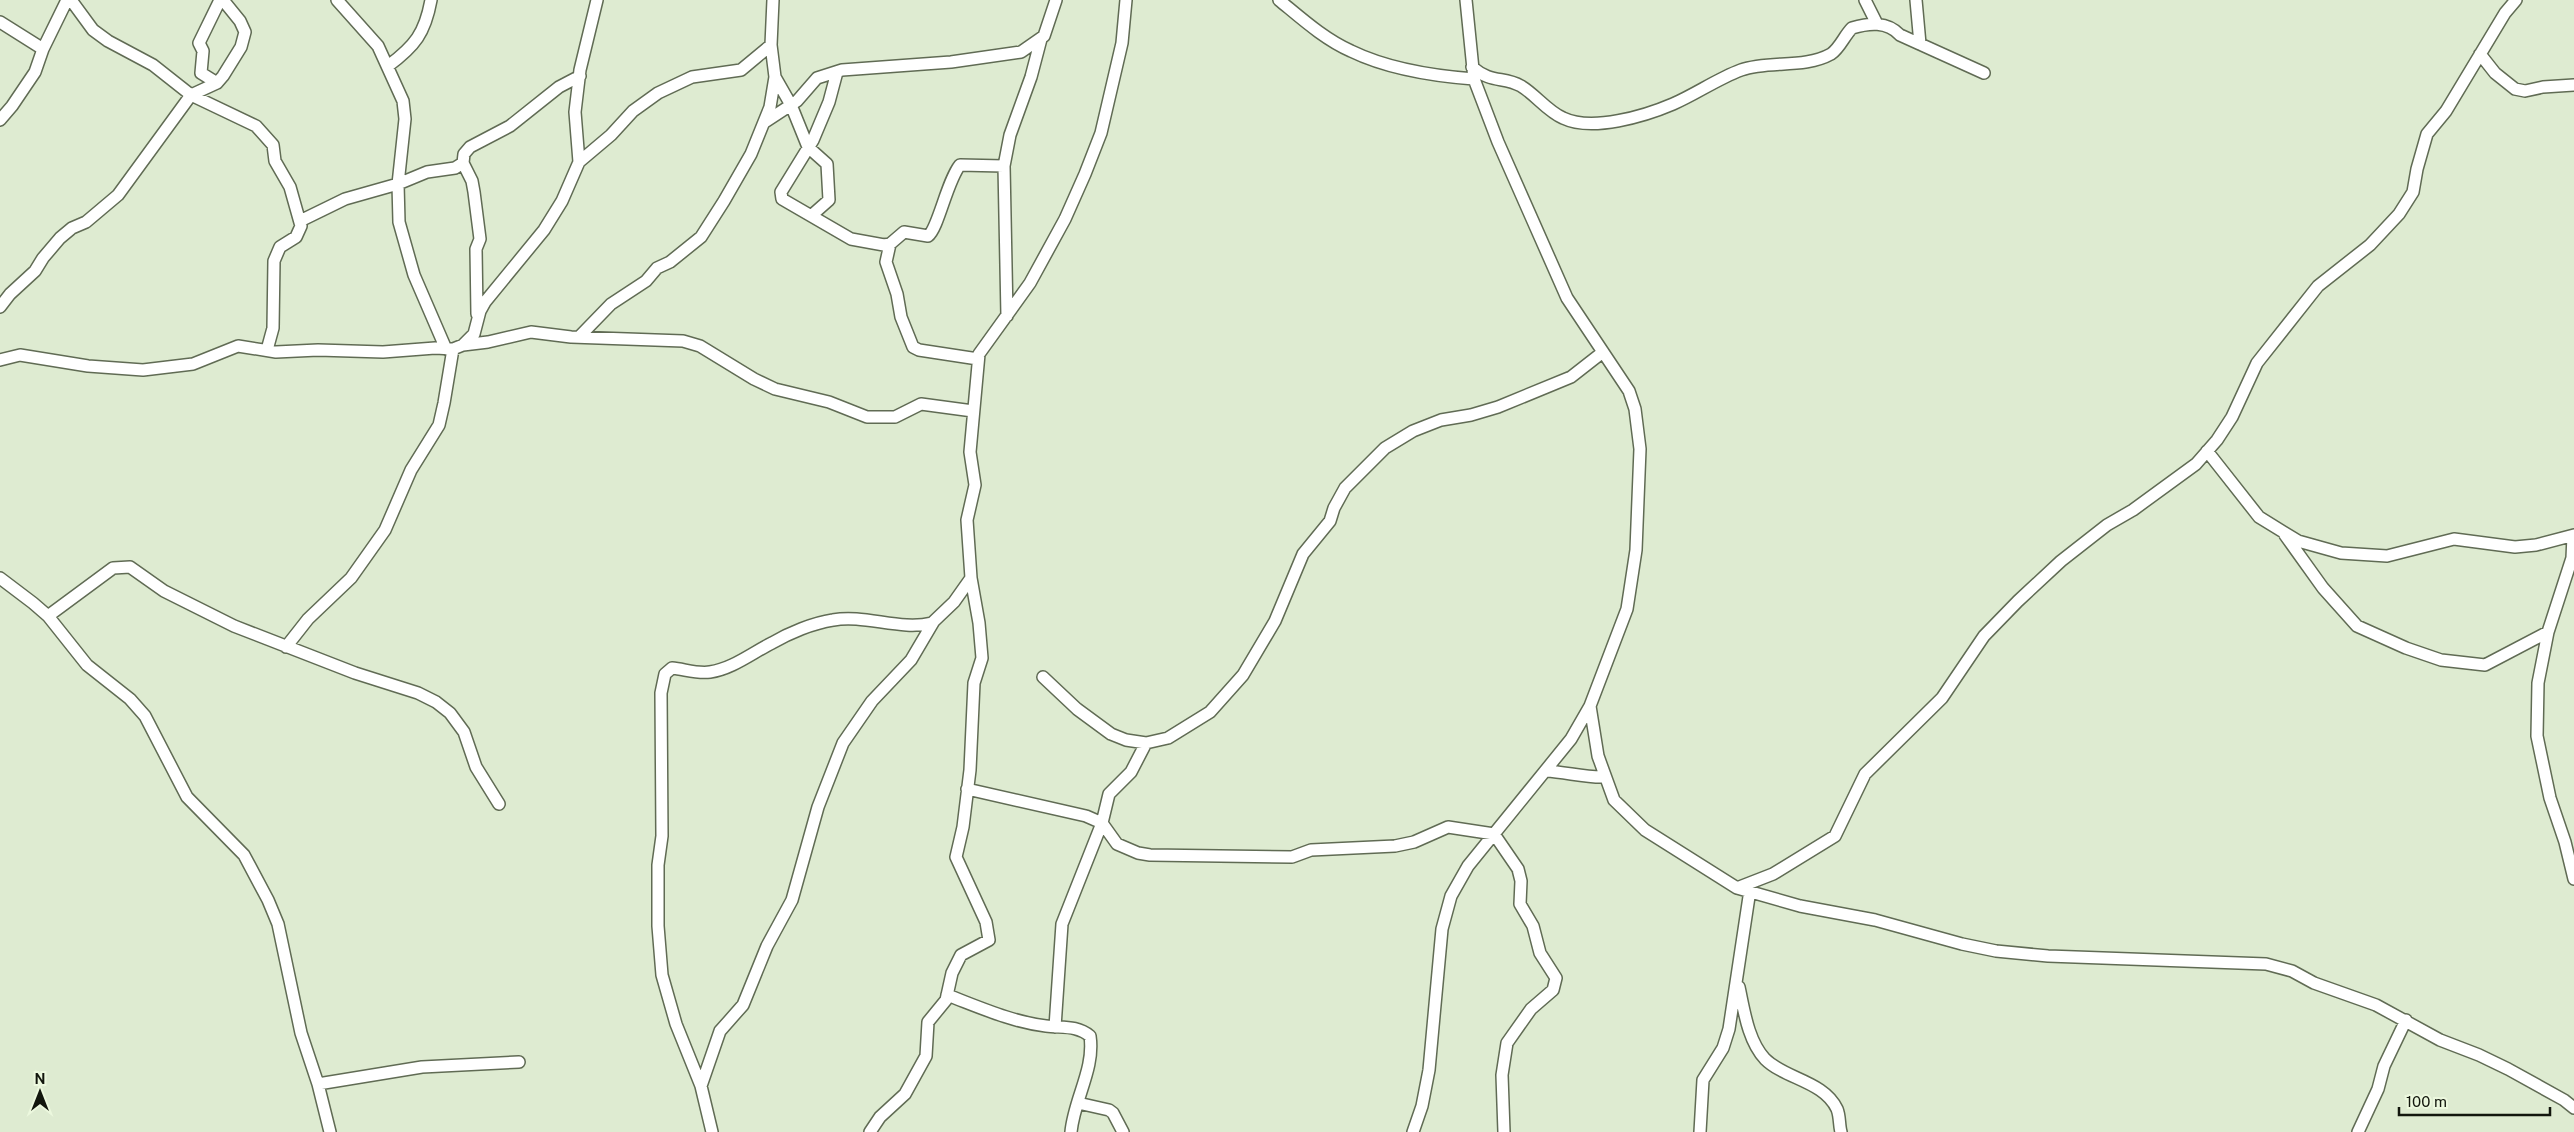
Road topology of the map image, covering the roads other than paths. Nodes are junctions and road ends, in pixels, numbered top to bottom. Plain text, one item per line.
1 (69, 0) edge
2 (222, 0) edge
3 (337, 0) edge
4 (432, 0) edge
5 (597, 0) edge
6 (773, 0) edge
7 (1056, 0) edge
8 (1126, 0) edge
9 (1279, 0) edge
10 (1466, 0) edge
11 (1865, 0) edge
12 (1916, 0) edge
13 (2516, 0) edge
14 (0, 22) edge
15 (1877, 24) junction
16 (1041, 39) junction
17 (1920, 44) junction
18 (771, 45) junction
19 (43, 49) junction
20 (1021, 52) junction
21 (2480, 54) junction
22 (1036, 59) junction
23 (388, 66) junction
24 (837, 72) junction
25 (1473, 73) junction
26 (1984, 73) dead end
27 (580, 76) junction
28 (775, 77) junction
29 (216, 83) junction
30 (2574, 85) edge
31 (191, 95) junction
32 (791, 105) junction
33 (0, 120) edge
34 (765, 122) junction
35 (808, 148) junction
36 (579, 162) junction
37 (462, 163) junction
38 (1004, 166) junction
39 (398, 184) junction
40 (812, 215) junction
41 (300, 221) junction
42 (890, 244) junction
43 (0, 308) edge
44 (1007, 316) junction
45 (477, 320) junction
46 (579, 337) junction
47 (454, 348) junction
48 (267, 350) junction
49 (1603, 352) junction
50 (978, 359) junction
51 (0, 360) edge
52 (973, 411) junction
53 (2207, 451) junction
54 (2284, 534) junction
55 (2574, 536) edge
56 (0, 578) edge
57 (970, 578) junction
58 (48, 616) junction
59 (934, 621) junction
60 (2548, 632) junction
61 (286, 647) junction
62 (1043, 677) dead end
63 (1590, 706) junction
64 (1146, 743) junction
65 (1546, 771) junction
66 (1605, 777) junction
67 (967, 789) junction
68 (499, 804) dead end
69 (1102, 823) junction
70 (1494, 834) junction
71 (2574, 879) edge
72 (1737, 888) junction
73 (1750, 890) junction
74 (1737, 980) junction
75 (946, 995) junction
76 (2406, 1020) junction
77 (1055, 1027) junction
78 (519, 1062) dead end
79 (318, 1084) junction
80 (701, 1086) junction
81 (1078, 1103) junction
82 (2574, 1108) edge
83 (330, 1132) edge
84 (712, 1132) edge
85 (870, 1132) edge
86 (1071, 1132) edge
87 (1123, 1132) edge
88 (1413, 1132) edge
89 (1504, 1132) edge
90 (1700, 1132) edge
91 (1841, 1132) edge
92 (2358, 1132) edge

1 - 19 street
1 - 31 street
2 - 29 street
2 - 29 street
3 - 23 street
4 - 23 street
5 - 27 street
6 - 18 street
7 - 16 street
8 - 44 street
9 - 25 street
10 - 25 street
11 - 15 street
12 - 17 street
13 - 21 street
14 - 19 street
15 - 17 street
15 - 25 street
16 - 20 street
16 - 22 street
17 - 26 street
18 - 28 street
18 - 36 street
19 - 33 street
20 - 22 street
20 - 24 street
21 - 30 street
21 - 53 street
22 - 38 street
23 - 39 street
24 - 32 street
24 - 35 street
25 - 49 street
27 - 36 street
27 - 37 street
28 - 32 street
28 - 34 street
29 - 31 street
31 - 41 street
31 - 43 street
32 - 34 street
32 - 35 street
34 - 46 street
35 - 40 street
35 - 40 street
36 - 45 street
37 - 39 street
37 - 45 street
38 - 42 street
38 - 44 street
39 - 41 street
39 - 47 street
40 - 42 street
41 - 48 street
42 - 50 street
44 - 50 street
45 - 47 street
46 - 47 street
46 - 52 street
47 - 48 street
47 - 61 street
48 - 51 street
49 - 63 street
49 - 64 street
50 - 52 street
52 - 57 street
53 - 54 street
53 - 72 street
54 - 55 street
54 - 60 street
55 - 60 street
56 - 58 street
57 - 59 street
57 - 67 street
58 - 61 street
58 - 79 street
59 - 80 street
59 - 80 street
60 - 71 street
61 - 68 street
62 - 64 street
63 - 65 street
63 - 66 street
64 - 69 street
65 - 66 street
65 - 70 street
66 - 72 street
67 - 69 street
67 - 75 street
69 - 70 street
69 - 77 street
70 - 88 street
70 - 89 street
72 - 73 street
73 - 74 street
73 - 76 street
74 - 90 street
74 - 91 street
75 - 77 street
75 - 85 street
76 - 82 street
76 - 92 street
77 - 81 street
78 - 79 street
79 - 83 street
80 - 84 street
81 - 86 street
81 - 87 street

